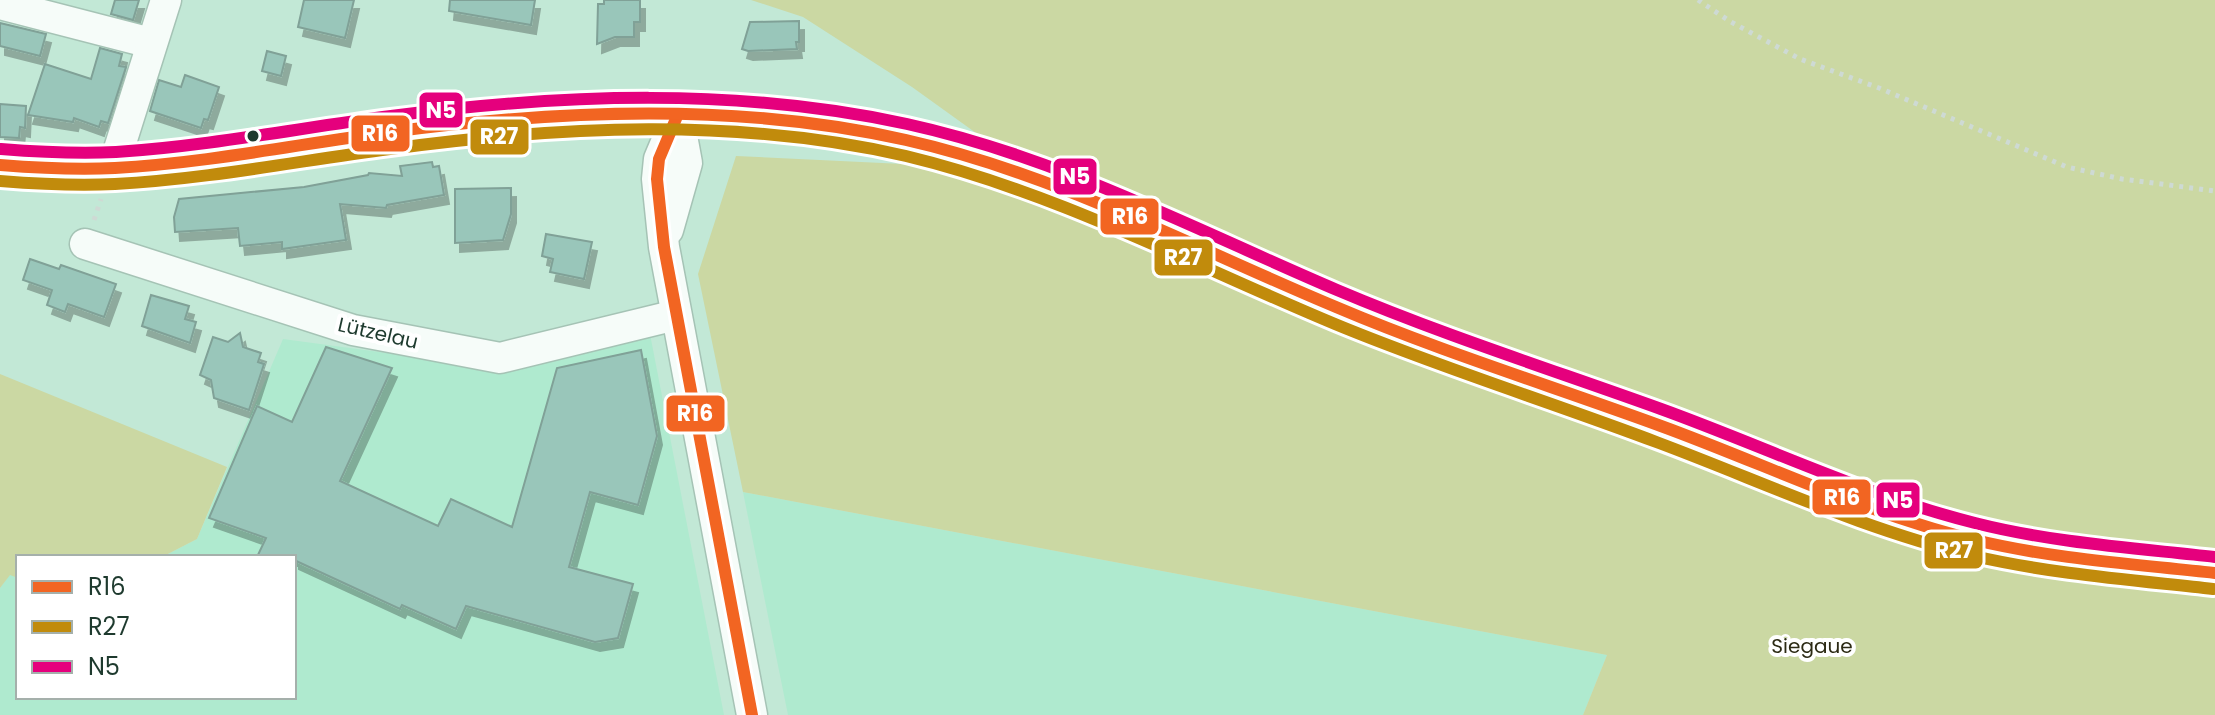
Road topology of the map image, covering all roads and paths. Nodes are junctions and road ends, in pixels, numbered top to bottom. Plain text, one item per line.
1 (166, 0) edge
2 (1698, 0) edge
3 (0, 4) edge
4 (151, 43) junction
5 (678, 114) junction
6 (0, 165) edge
7 (113, 168) junction
8 (2215, 191) edge
9 (85, 244) joint
10 (676, 315) junction
11 (2215, 573) edge
12 (752, 715) edge

1 - 4 street
2 - 8 path
3 - 4 street
4 - 7 street
5 - 7 main road
5 - 10 street
5 - 11 main road
6 - 7 main road
7 - 9 path
9 - 10 street, Lützelau
10 - 12 street

